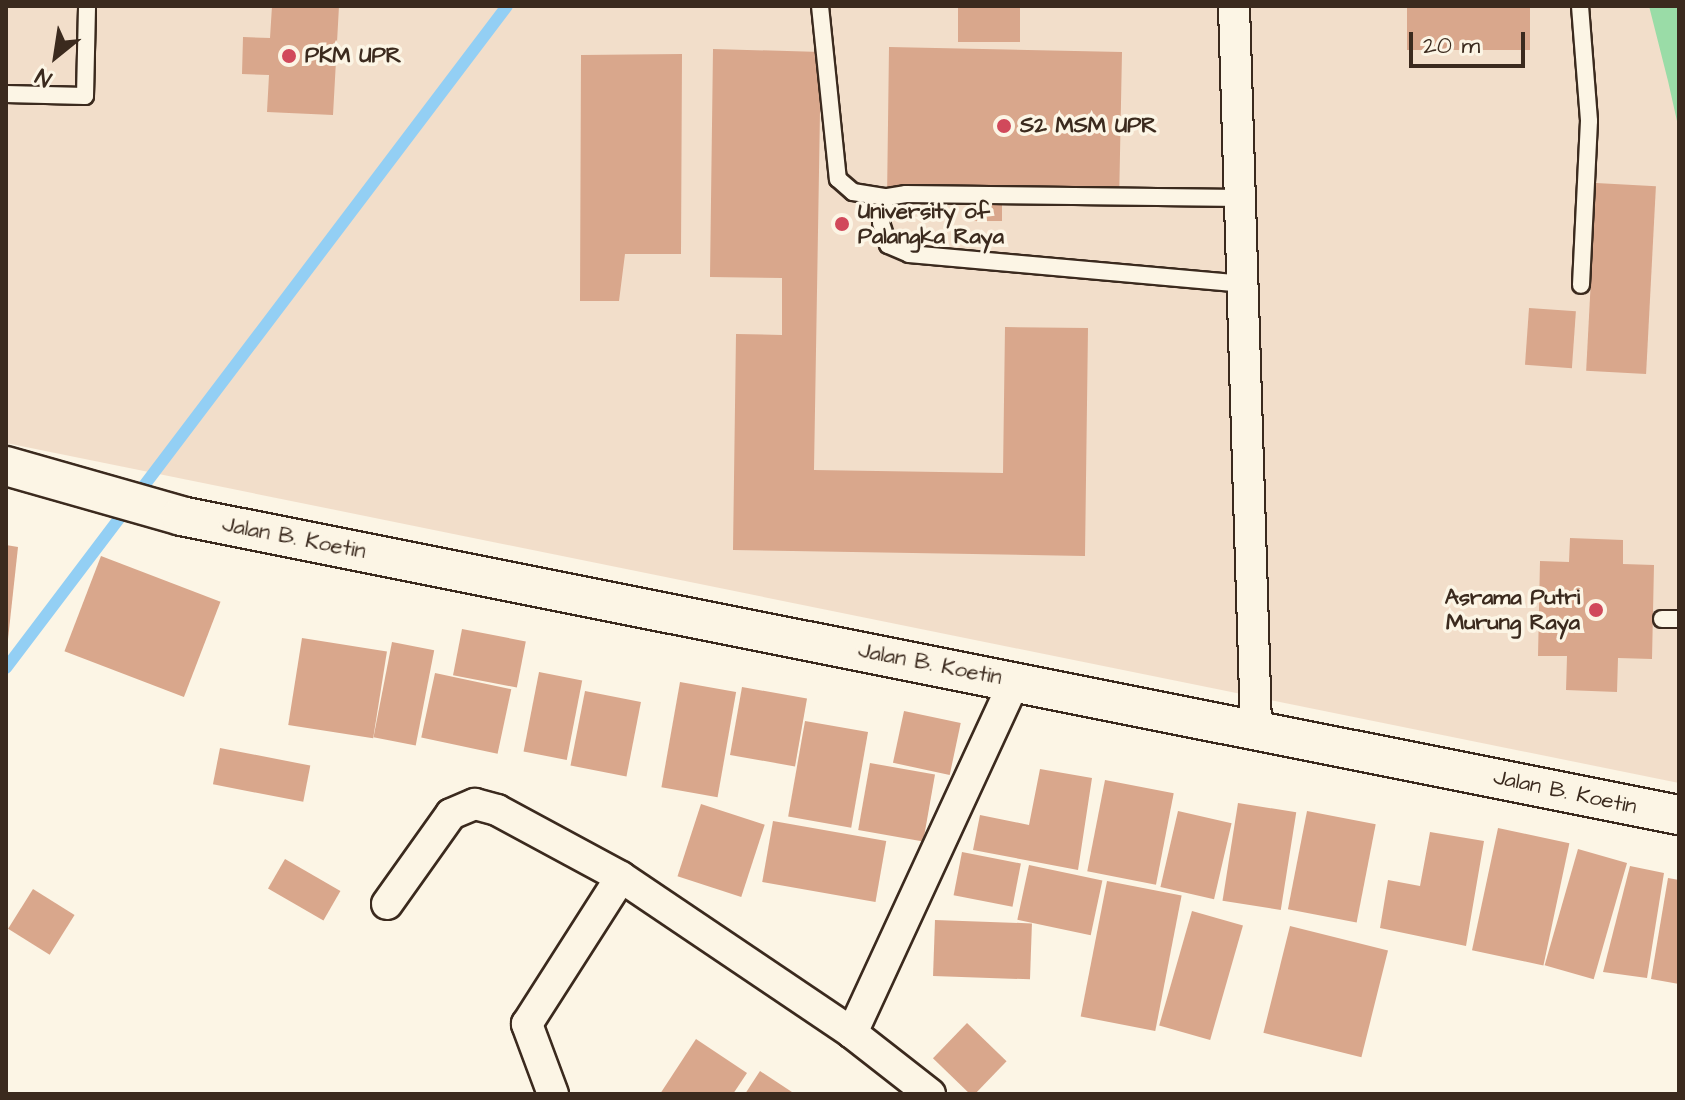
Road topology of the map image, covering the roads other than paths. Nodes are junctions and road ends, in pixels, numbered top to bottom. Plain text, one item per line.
1 (87, 6) edge
2 (820, 6) edge
3 (1234, 6) edge
4 (1580, 6) edge
5 (6, 94) edge
6 (886, 197) junction
7 (1241, 198) junction
8 (1245, 284) junction
9 (1581, 285) dead end
10 (6, 466) edge
11 (1662, 619) dead end
12 (1679, 619) edge
13 (1015, 681) junction
14 (1256, 728) junction
15 (1679, 815) edge
16 (621, 877) junction
17 (387, 904) dead end
18 (852, 1033) junction
19 (553, 1094) edge
20 (930, 1094) edge

1 - 5 lane
2 - 6 lane
3 - 7 street
4 - 9 lane
6 - 7 lane
6 - 8 lane
7 - 8 street
8 - 14 street
10 - 13 street, Jalan B. Koetin
11 - 12 lane
13 - 14 street, Jalan B. Koetin
13 - 18 street
14 - 15 street, Jalan B. Koetin
16 - 17 street
16 - 18 street
16 - 19 street
18 - 20 street

